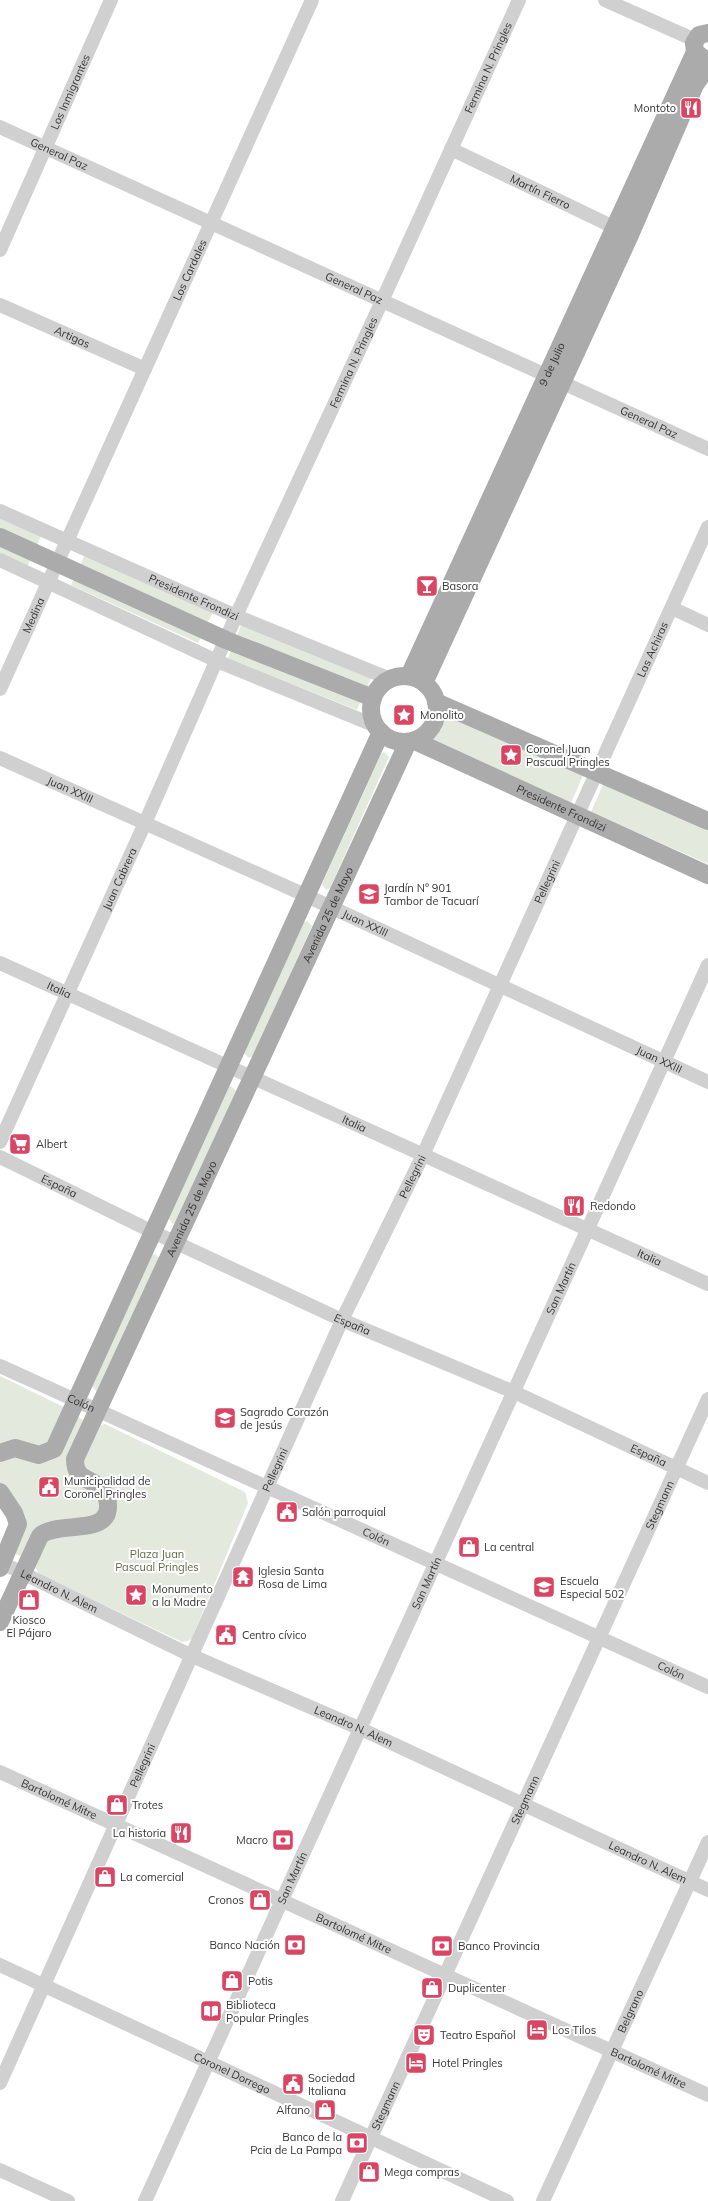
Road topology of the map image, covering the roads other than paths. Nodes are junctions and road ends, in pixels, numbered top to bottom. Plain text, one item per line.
1 (111, 0) edge
2 (312, 0) edge
3 (519, 0) edge
4 (605, 0) edge
5 (703, 41) edge
6 (708, 66) edge
7 (0, 127) edge
8 (45, 148) junction
9 (451, 149) junction
10 (211, 223) junction
11 (622, 231) junction
12 (0, 250) edge
13 (382, 301) junction
14 (0, 305) edge
15 (145, 369) junction
16 (554, 379) junction
17 (708, 449) edge
18 (0, 511) edge
19 (708, 527) edge
20 (0, 537) edge
21 (67, 541) junction
22 (0, 560) edge
23 (57, 564) junction
24 (49, 582) junction
25 (672, 608) junction
26 (236, 616) junction
27 (708, 625) edge
28 (226, 640) junction
29 (217, 661) junction
30 (390, 679) junction
31 (416, 680) junction
32 (0, 689) edge
33 (373, 698) junction
34 (436, 702) junction
35 (378, 729) junction
36 (411, 741) junction
37 (0, 758) edge
38 (597, 772) junction
39 (578, 815) junction
40 (708, 821) edge
41 (145, 823) junction
42 (708, 875) edge
43 (307, 896) junction
44 (330, 907) junction
45 (0, 963) edge
46 (708, 965) edge
47 (500, 985) junction
48 (68, 994) junction
49 (664, 1061) junction
50 (229, 1067) junction
51 (252, 1077) junction
52 (708, 1082) edge
53 (0, 1142) edge
54 (423, 1155) junction
55 (0, 1157) edge
56 (588, 1229) junction
57 (153, 1232) junction
58 (175, 1243) junction
59 (708, 1284) edge
60 (342, 1320) junction
61 (0, 1366) edge
62 (514, 1392) junction
63 (708, 1399) edge
64 (77, 1401) junction
65 (98, 1411) junction
66 (0, 1453) edge
67 (676, 1468) junction
68 (708, 1483) edge
69 (267, 1487) junction
70 (0, 1492) edge
71 (1, 1564) edge
72 (436, 1564) junction
73 (23, 1572) junction
74 (0, 1622) edge
75 (600, 1638) junction
76 (190, 1655) junction
77 (708, 1687) edge
78 (361, 1728) junction
79 (0, 1772) edge
80 (524, 1805) junction
81 (117, 1825) junction
82 (708, 1842) edge
83 (690, 1881) junction
84 (708, 1890) edge
85 (281, 1900) junction
86 (0, 1965) edge
87 (444, 1974) junction
88 (44, 1986) junction
89 (611, 2050) junction
90 (208, 2062) junction
91 (0, 2083) edge
92 (708, 2094) edge
93 (371, 2138) junction
94 (0, 2170) edge
95 (68, 2201) edge
96 (145, 2201) edge
97 (342, 2201) edge
98 (507, 2201) edge
99 (544, 2201) edge

1 - 8 street, Los Inmigrantes
2 - 10 street, Los Cardales
3 - 9 street, Fermina N. Pringles
4 - 5 street
5 - 11 main road, 9 de Julio
6 - 11 main road, 9 de Julio
7 - 8 street, General Paz
8 - 10 street, General Paz
8 - 12 street, Los Inmigrantes
9 - 11 street, Martín Fierro
9 - 13 street, Fermina N. Pringles
10 - 13 street, General Paz
10 - 15 street, Los Cardales
11 - 16 main road, 9 de Julio
13 - 16 street, General Paz
13 - 26 street, Fermina N. Pringles
14 - 15 street, Artigas
15 - 21 street, Los Cardales
16 - 17 street, General Paz
16 - 31 main road, 9 de Julio
18 - 21 street, Presidente Frondizi
19 - 25 street, Las Achiras
20 - 23 main road
21 - 23 street, Medina
21 - 26 street, Presidente Frondizi
22 - 24 street
23 - 24 street, Medina
23 - 28 main road
24 - 29 street
24 - 32 street, Medina
25 - 27 street
25 - 38 street, Las Achiras
26 - 28 street, Juan Cabrera
26 - 30 street, Presidente Frondizi
28 - 29 street, Juan Cabrera
28 - 33 main road
29 - 35 street
29 - 41 street, Juan Cabrera
30 - 31 main road
30 - 33 main road
31 - 34 main road
33 - 35 main road
34 - 36 main road
34 - 38 main road
35 - 36 main road
35 - 43 main road
36 - 39 main road, Presidente Frondizi
36 - 44 main road, Avenida 25 de Mayo
37 - 41 street, Juan XXIII
38 - 39 street, Pellegrini
38 - 40 main road
39 - 42 main road, Presidente Frondizi
39 - 47 street, Pellegrini
41 - 43 street, Juan XXIII
41 - 48 street, Juan Cabrera
43 - 44 street, Juan XXIII
43 - 50 main road
44 - 47 street, Juan XXIII
44 - 51 main road, Avenida 25 de Mayo
45 - 48 street, Italia
46 - 49 street, San Martín
47 - 49 street, Juan XXIII
47 - 54 street, Pellegrini
48 - 50 street, Italia
48 - 53 street, Juan Cabrera
49 - 52 street, Juan XXIII
49 - 56 street, San Martín
50 - 51 street, Italia
50 - 57 main road
51 - 54 street, Italia
51 - 58 main road, Avenida 25 de Mayo
54 - 56 street, Italia
54 - 60 street, Pellegrini
55 - 57 street, España
56 - 59 street, Italia
56 - 62 street, San Martín
57 - 58 street, España
57 - 64 main road
58 - 60 street, España
58 - 65 main road, Avenida 25 de Mayo
60 - 62 street, España
60 - 69 street, Pellegrini
61 - 64 street, Colón
62 - 67 street, España
62 - 72 street, San Martín
63 - 67 street, Stegmann
64 - 65 street, Colón
64 - 66 main road
65 - 69 street, Colón
65 - 73 main road, Avenida 25 de Mayo
67 - 68 street, España
67 - 75 street, Stegmann
69 - 72 street, Colón
69 - 76 street, Pellegrini
70 - 71 main road
71 - 73 street, Leandro N. Alem
72 - 75 street, Colón
72 - 78 street, San Martín
73 - 74 main road, Avenida 25 de Mayo
73 - 76 street, Leandro N. Alem
75 - 77 street, Colón
75 - 80 street, Stegmann
76 - 78 street, Leandro N. Alem
76 - 81 street, Pellegrini
78 - 80 street, Leandro N. Alem
78 - 85 street, San Martín
79 - 81 street, Bartolomé Mitre
80 - 83 street, Leandro N. Alem
80 - 87 street, Stegmann
81 - 85 street, Bartolomé Mitre
81 - 88 street, Pellegrini
82 - 83 street, Belgrano
83 - 84 street, Leandro N. Alem
83 - 89 street, Belgrano
85 - 87 street, Bartolomé Mitre
85 - 90 street, San Martín
86 - 88 street, Coronel Dorrego
87 - 89 street, Bartolomé Mitre
87 - 93 street, Stegmann
88 - 90 street, Coronel Dorrego
88 - 91 street, Pellegrini
89 - 92 street, Bartolomé Mitre
89 - 99 street, Belgrano
90 - 93 street, Coronel Dorrego
90 - 96 street, San Martín
93 - 97 street, Stegmann
93 - 98 street, Coronel Dorrego
94 - 95 street

